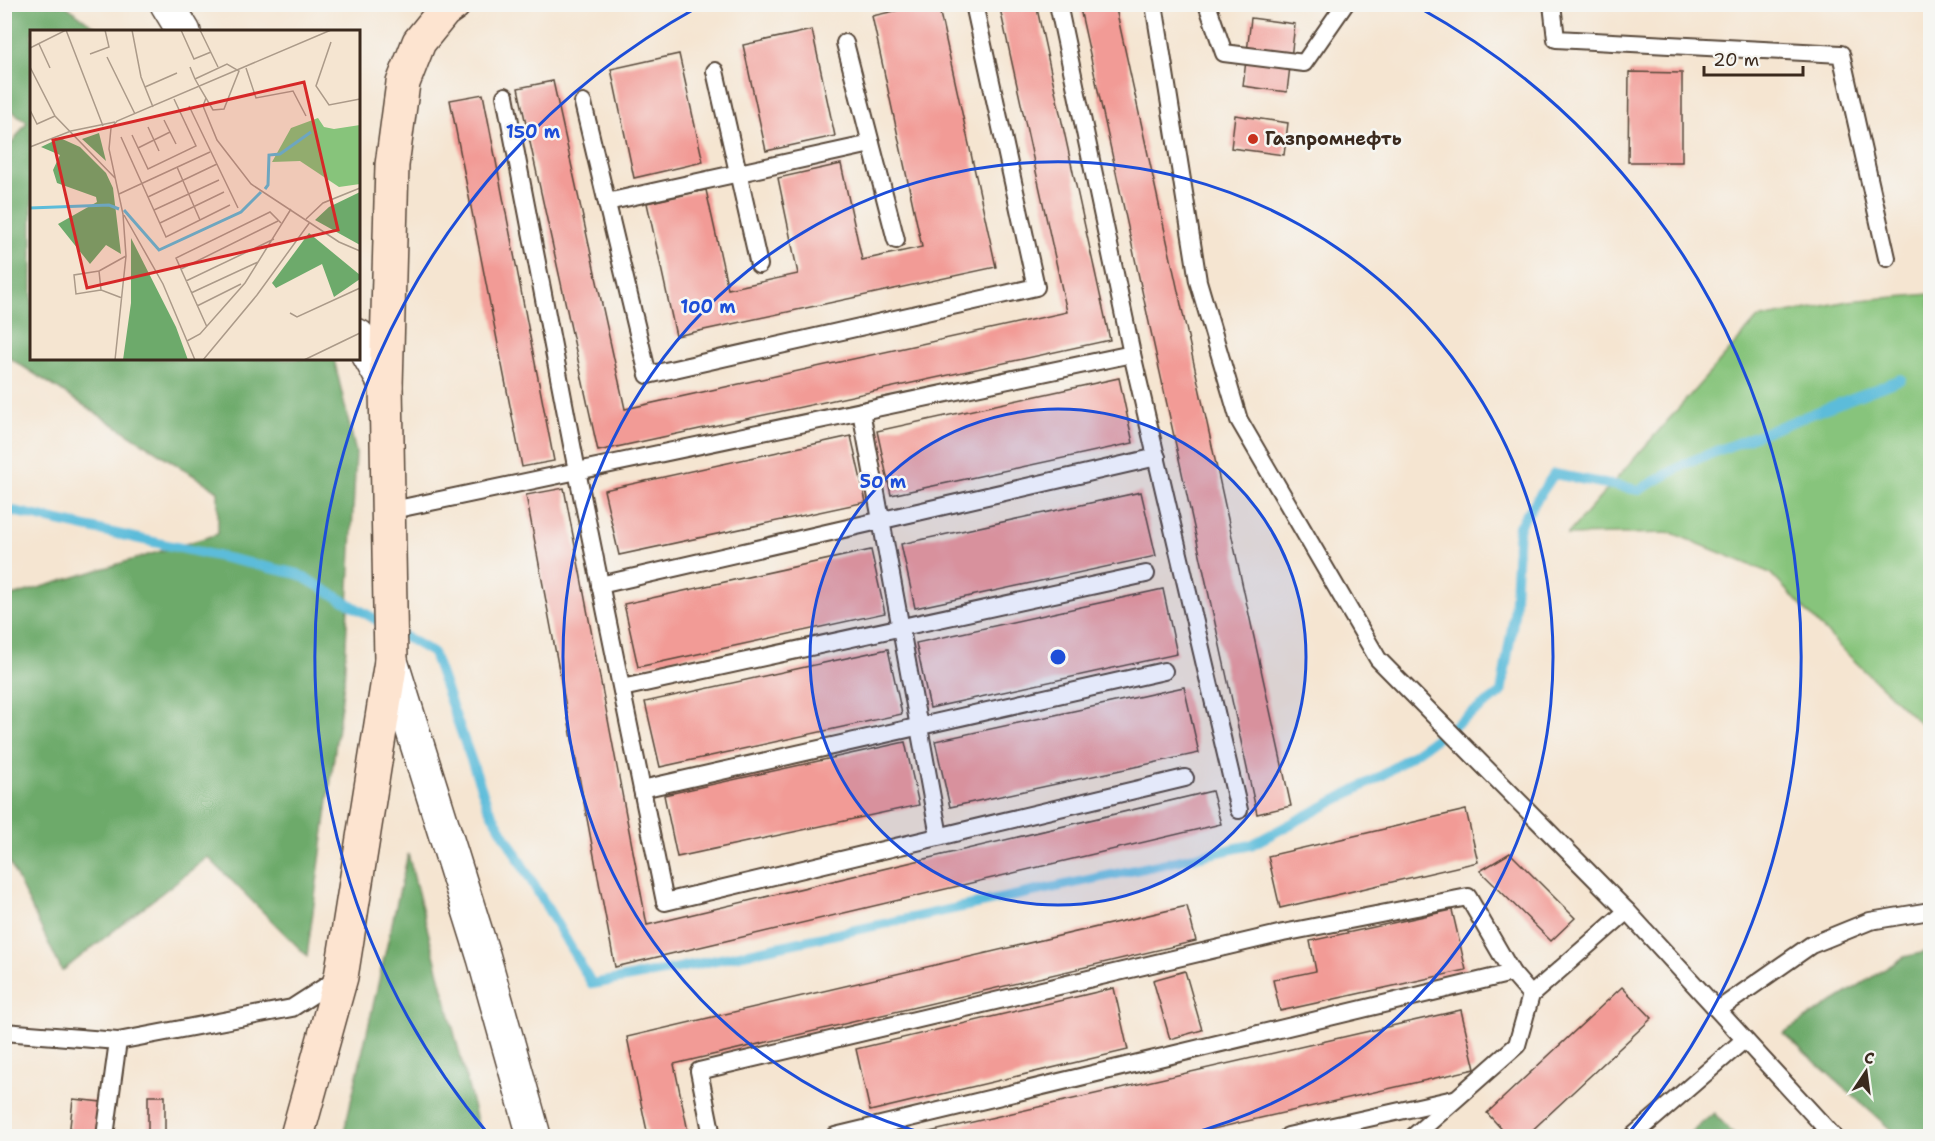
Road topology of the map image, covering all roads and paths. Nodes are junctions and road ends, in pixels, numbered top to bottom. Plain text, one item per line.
1 (167, 4) edge
2 (454, 4) edge
3 (974, 4) edge
4 (1058, 4) edge
5 (1154, 4) edge
6 (1207, 4) edge
7 (1345, 4) edge
8 (1552, 4) edge
9 (183, 30) edge
10 (845, 44) dead end
11 (715, 70) dead end
12 (505, 96) dead end
13 (584, 103) dead end
14 (871, 144) junction
15 (738, 173) junction
16 (607, 202) junction
17 (896, 240) dead end
18 (1887, 258) dead end
19 (759, 265) dead end
20 (360, 340) edge
21 (1132, 354) junction
22 (386, 386) junction
23 (861, 411) junction
24 (1157, 457) junction
25 (577, 471) junction
26 (388, 511) junction
27 (881, 521) junction
28 (1146, 574) dead end
29 (600, 585) junction
30 (901, 627) junction
31 (391, 661) junction
32 (1164, 671) dead end
33 (622, 688) junction
34 (919, 727) junction
35 (1185, 778) dead end
36 (642, 789) junction
37 (1239, 810) dead end
38 (939, 836) junction
39 (1627, 911) junction
40 (1930, 911) edge
41 (1512, 973) junction
42 (340, 977) junction
43 (1531, 995) junction
44 (1718, 1010) junction
45 (4, 1032) edge
46 (1744, 1040) junction
47 (118, 1041) junction
48 (1456, 1098) junction
49 (105, 1137) edge
50 (297, 1137) edge
51 (534, 1137) edge
52 (712, 1137) edge
53 (835, 1137) edge
54 (1288, 1137) edge
55 (1414, 1137) edge
56 (1633, 1137) edge
57 (1833, 1137) edge

1 - 9 street
2 - 22 main road
3 - 16 lane
4 - 21 lane
5 - 39 lane
6 - 7 lane
8 - 18 lane
10 - 14 lane
11 - 15 lane
12 - 25 lane
13 - 16 lane
14 - 15 lane
14 - 17 lane
15 - 16 lane
15 - 19 lane
20 - 22 street
21 - 23 lane
21 - 24 lane
22 - 26 main road
23 - 25 lane
23 - 27 lane
24 - 27 lane
24 - 37 lane
25 - 26 lane
25 - 29 lane
26 - 31 main road
27 - 29 lane
27 - 30 lane
28 - 30 lane
29 - 33 lane
30 - 33 lane
30 - 34 lane
31 - 42 main road
31 - 51 street
32 - 34 lane
33 - 36 lane
34 - 36 lane
34 - 38 lane
35 - 38 lane
36 - 38 lane
39 - 43 lane
39 - 44 lane
40 - 44 lane
41 - 43 lane
41 - 52 lane
41 - 53 lane
42 - 47 lane
42 - 50 main road
43 - 48 lane
44 - 46 lane
45 - 47 lane
46 - 56 lane
46 - 57 lane
47 - 49 lane
48 - 54 lane
48 - 55 lane

